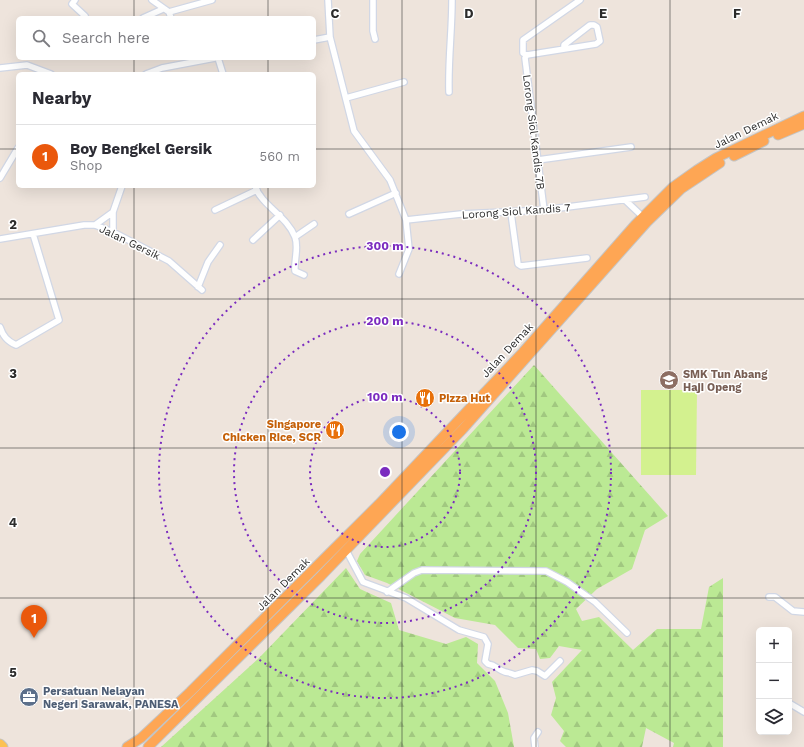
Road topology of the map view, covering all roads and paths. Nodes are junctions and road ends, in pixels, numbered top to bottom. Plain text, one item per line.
1 (67, 0) edge
2 (152, 0) edge
3 (212, 0) edge
4 (328, 0) edge
5 (373, 0) edge
6 (452, 0) edge
7 (580, 0) edge
8 (74, 2) edge
9 (166, 10) junction
10 (85, 16) dead end
11 (150, 16) edge
12 (170, 16) edge
13 (330, 37) junction
14 (375, 39) dead end
15 (316, 40) edge
16 (564, 48) junction
17 (527, 55) junction
18 (181, 60) edge
19 (206, 60) edge
20 (219, 60) edge
21 (182, 65) junction
22 (0, 68) edge
23 (46, 72) edge
24 (151, 72) edge
25 (222, 72) edge
26 (404, 82) dead end
27 (449, 92) dead end
28 (346, 98) junction
29 (804, 116) edge
30 (804, 124) edge
31 (631, 147) dead end
32 (16, 151) edge
33 (538, 160) junction
34 (0, 178) edge
35 (121, 188) edge
36 (256, 188) edge
37 (396, 193) junction
38 (645, 197) dead end
39 (625, 200) junction
40 (215, 210) dead end
41 (544, 210) junction
42 (113, 212) junction
43 (511, 213) junction
44 (349, 214) dead end
45 (280, 215) junction
46 (643, 217) junction
47 (406, 220) junction
48 (314, 224) dead end
49 (95, 225) junction
50 (113, 232) junction
51 (33, 234) junction
52 (295, 237) junction
53 (0, 239) edge
54 (253, 240) dead end
55 (220, 245) dead end
56 (587, 258) dead end
57 (399, 274) dead end
58 (304, 275) dead end
59 (0, 328) edge
60 (346, 550) junction
61 (387, 592) junction
62 (769, 597) dead end
63 (804, 612) edge
64 (627, 633) dead end
65 (560, 661) dead end
66 (792, 705) edge
67 (804, 712) edge
68 (538, 732) dead end
69 (0, 744) edge
70 (3, 747) edge
71 (127, 747) edge
72 (148, 747) edge
73 (535, 747) edge

1 - 8 street
2 - 9 street
3 - 9 street
4 - 13 street
5 - 14 street
6 - 27 street
7 - 17 street, Lorong Siol Kandis 7B
8 - 10 street
9 - 11 street
9 - 12 street
13 - 15 street
13 - 28 street
16 - 16 street
16 - 17 street
17 - 33 street, Lorong Siol Kandis 7B
18 - 21 street
19 - 21 street
20 - 25 street
21 - 24 street
22 - 23 street
26 - 28 street
28 - 37 street
29 - 46 highway, Jalan Demak
30 - 60 highway, Jalan Demak
31 - 33 street
32 - 34 street
33 - 41 street, Lorong Siol Kandis 7B
35 - 42 street
36 - 40 street
36 - 45 street
37 - 44 street
37 - 47 street
38 - 39 street, Lorong Siol Kandis 7
39 - 41 street, Lorong Siol Kandis 7
39 - 46 street
41 - 43 street, Lorong Siol Kandis 7
42 - 49 street
42 - 50 street
43 - 47 street, Lorong Siol Kandis 7
43 - 56 street
45 - 52 street
45 - 54 street
46 - 71 highway, Jalan Demak
47 - 57 street
48 - 52 street
49 - 50 street, Jalan Gersik
49 - 51 street, Jalan Gersik
50 - 55 street, Jalan Gersik
51 - 53 street, Jalan Gersik
51 - 59 street
52 - 58 street
60 - 61 street
60 - 72 highway, Jalan Demak
61 - 64 street
61 - 65 street
62 - 63 street
66 - 67 street
68 - 73 street
69 - 70 main road

